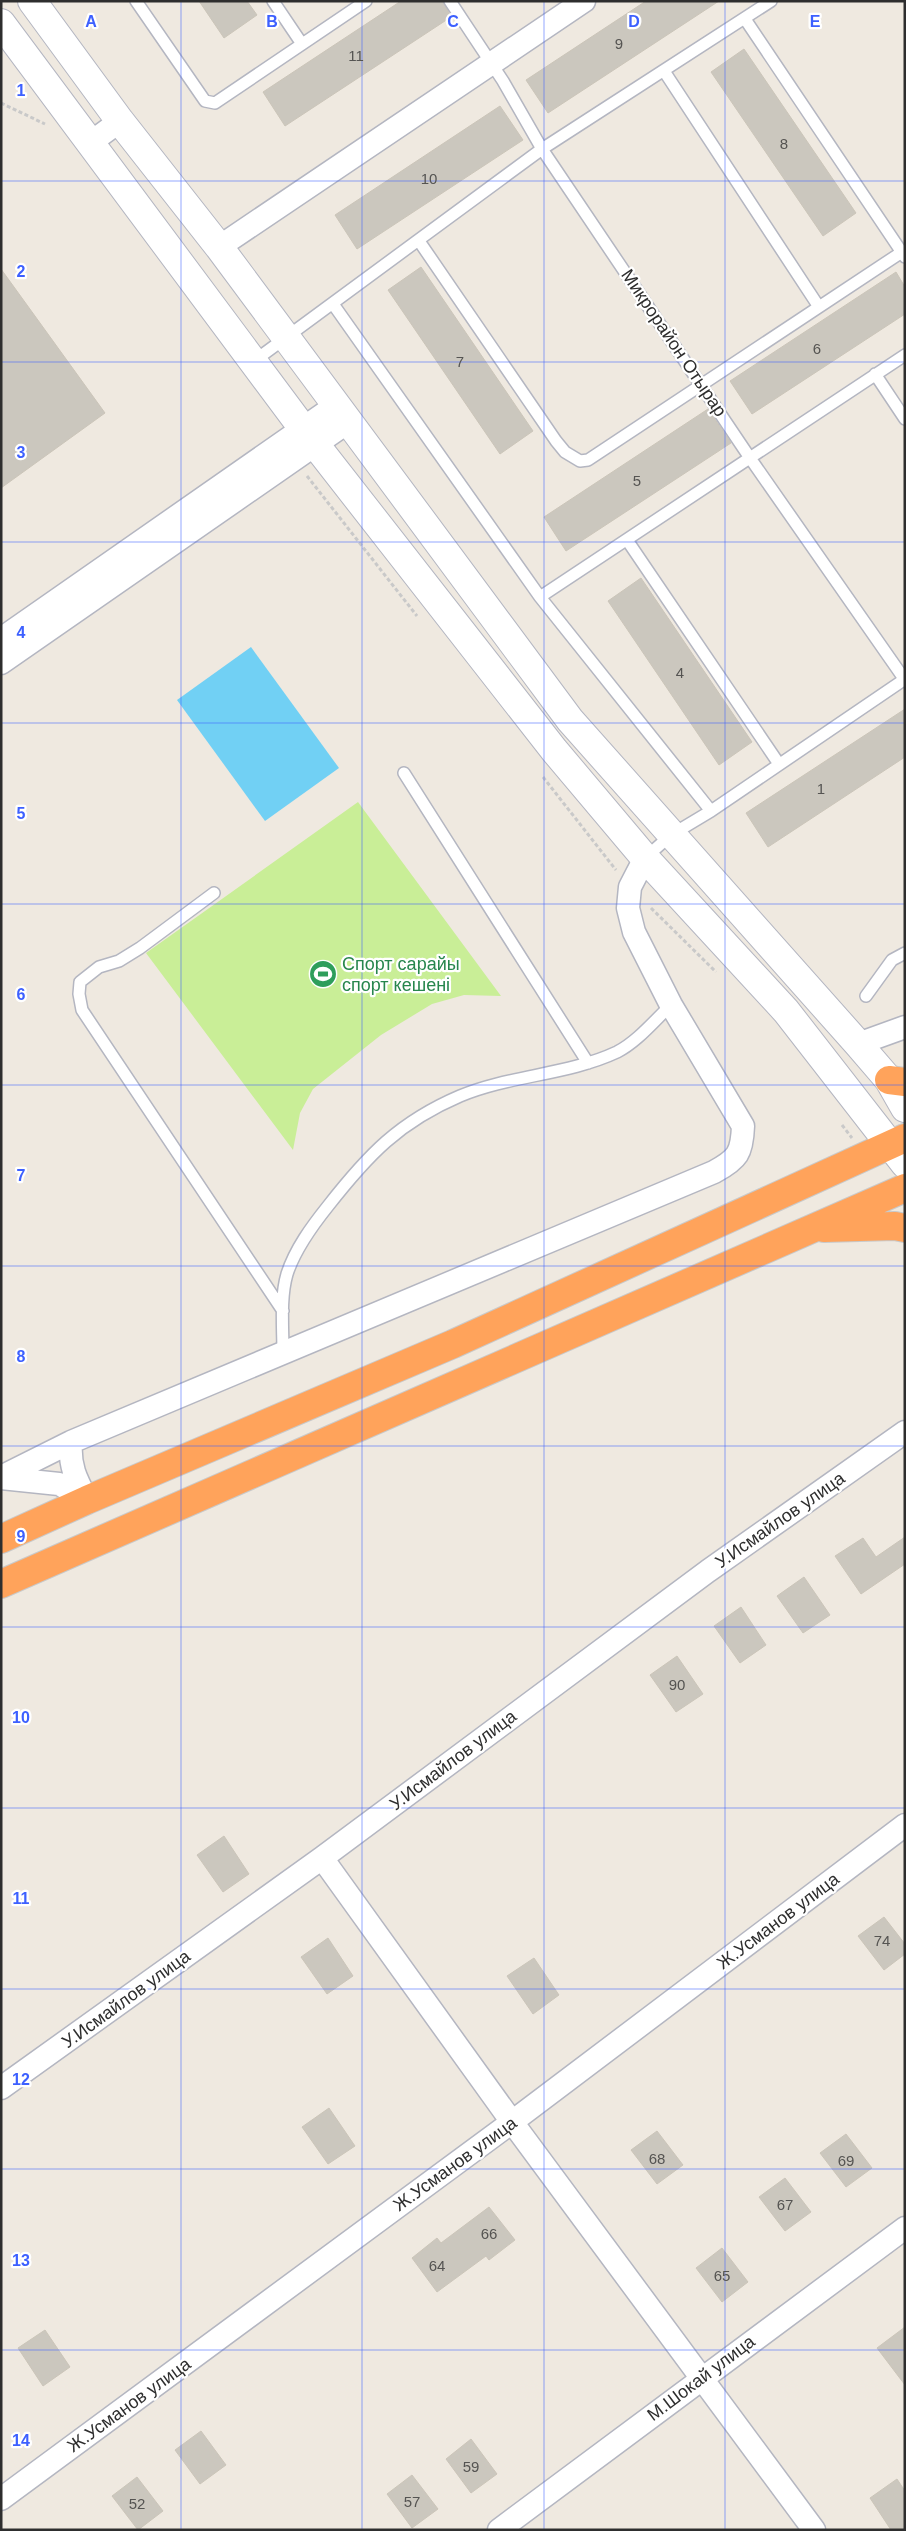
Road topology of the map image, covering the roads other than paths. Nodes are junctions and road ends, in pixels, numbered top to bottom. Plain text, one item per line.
1 (32, 1) edge
2 (136, 1) edge
3 (273, 1) edge
4 (366, 1) edge
5 (450, 1) edge
6 (584, 1) edge
7 (771, 1) edge
8 (745, 19) junction
9 (1, 23) edge
10 (302, 44) junction
11 (492, 64) junction
12 (664, 71) junction
13 (120, 121) junction
14 (90, 143) junction
15 (542, 149) junction
16 (419, 241) junction
17 (219, 247) junction
18 (903, 255) edge
19 (333, 304) junction
20 (819, 307) junction
21 (285, 339) junction
22 (905, 355) edge
23 (254, 361) junction
24 (875, 374) junction
25 (702, 383) junction
26 (342, 414) junction
27 (905, 419) edge
28 (310, 437) junction
29 (750, 458) junction
30 (627, 540) junction
31 (540, 597) junction
32 (1, 639) edge
33 (1, 663) edge
34 (904, 680) edge
35 (779, 764) junction
36 (404, 773) dead end
37 (711, 811) junction
38 (671, 835) junction
39 (645, 858) junction
40 (214, 893) dead end
41 (905, 953) edge
42 (866, 996) dead end
43 (671, 1005) junction
44 (905, 1027) edge
45 (858, 1044) junction
46 (588, 1063) junction
47 (897, 1081) edge
48 (905, 1108) edge
49 (900, 1149) edge
50 (905, 1188) edge
51 (810, 1228) junction
52 (905, 1228) edge
53 (283, 1311) junction
54 (453, 1344) junction
55 (283, 1353) junction
56 (468, 1378) junction
57 (905, 1432) edge
58 (71, 1442) junction
59 (1, 1477) edge
60 (87, 1500) junction
61 (1, 1539) edge
62 (1, 1584) edge
63 (905, 1825) edge
64 (322, 1858) junction
65 (1, 2088) edge
66 (512, 2122) junction
67 (905, 2228) edge
68 (703, 2377) junction
69 (1, 2499) edge
70 (499, 2530) edge
71 (814, 2530) edge

1 - 13 street
2 - 10 lane
3 - 10 lane
4 - 10 lane
5 - 11 lane, Микрорайон Отырар
6 - 11 street
7 - 8 lane
8 - 12 lane
8 - 18 lane
9 - 14 street
11 - 15 lane, Микрорайон Отырар
11 - 17 street
12 - 15 lane
12 - 20 lane
13 - 14 street
13 - 17 street
14 - 23 street
15 - 16 lane
15 - 25 lane, Микрорайон Отырар
16 - 19 lane
16 - 25 lane
17 - 21 street
18 - 20 lane
19 - 21 lane
19 - 31 lane
20 - 25 lane
21 - 23 lane
21 - 26 street
22 - 24 lane
23 - 28 street
24 - 27 lane
24 - 29 lane
25 - 29 lane, Микрорайон Отырар
26 - 28 street
26 - 38 street
28 - 32 street
28 - 33 street
28 - 39 street
29 - 30 lane
29 - 34 lane, Микрорайон Отырар
30 - 31 lane
30 - 35 lane
31 - 37 lane
34 - 35 lane
35 - 37 lane
36 - 46 lane
37 - 38 lane
38 - 39 lane
38 - 45 street
39 - 43 street
39 - 49 street
40 - 53 lane
41 - 42 lane
43 - 46 lane
43 - 55 street
44 - 45 street
45 - 47 street
46 - 53 lane
47 - 48 street
49 - 54 highway
50 - 51 highway
51 - 52 highway
51 - 56 highway
53 - 55 lane
54 - 56 highway
54 - 60 highway
55 - 58 street
56 - 62 highway
57 - 64 street, У.Исмайлов улица
58 - 59 street
58 - 60 street
59 - 60 street
60 - 61 highway
63 - 66 street, Ж.Усманов улица
64 - 65 street, У.Исмайлов улица
64 - 66 street
66 - 68 street
66 - 69 street, Ж.Усманов улица
67 - 68 street, М.Шокай улица
68 - 70 street, М.Шокай улица
68 - 71 street

